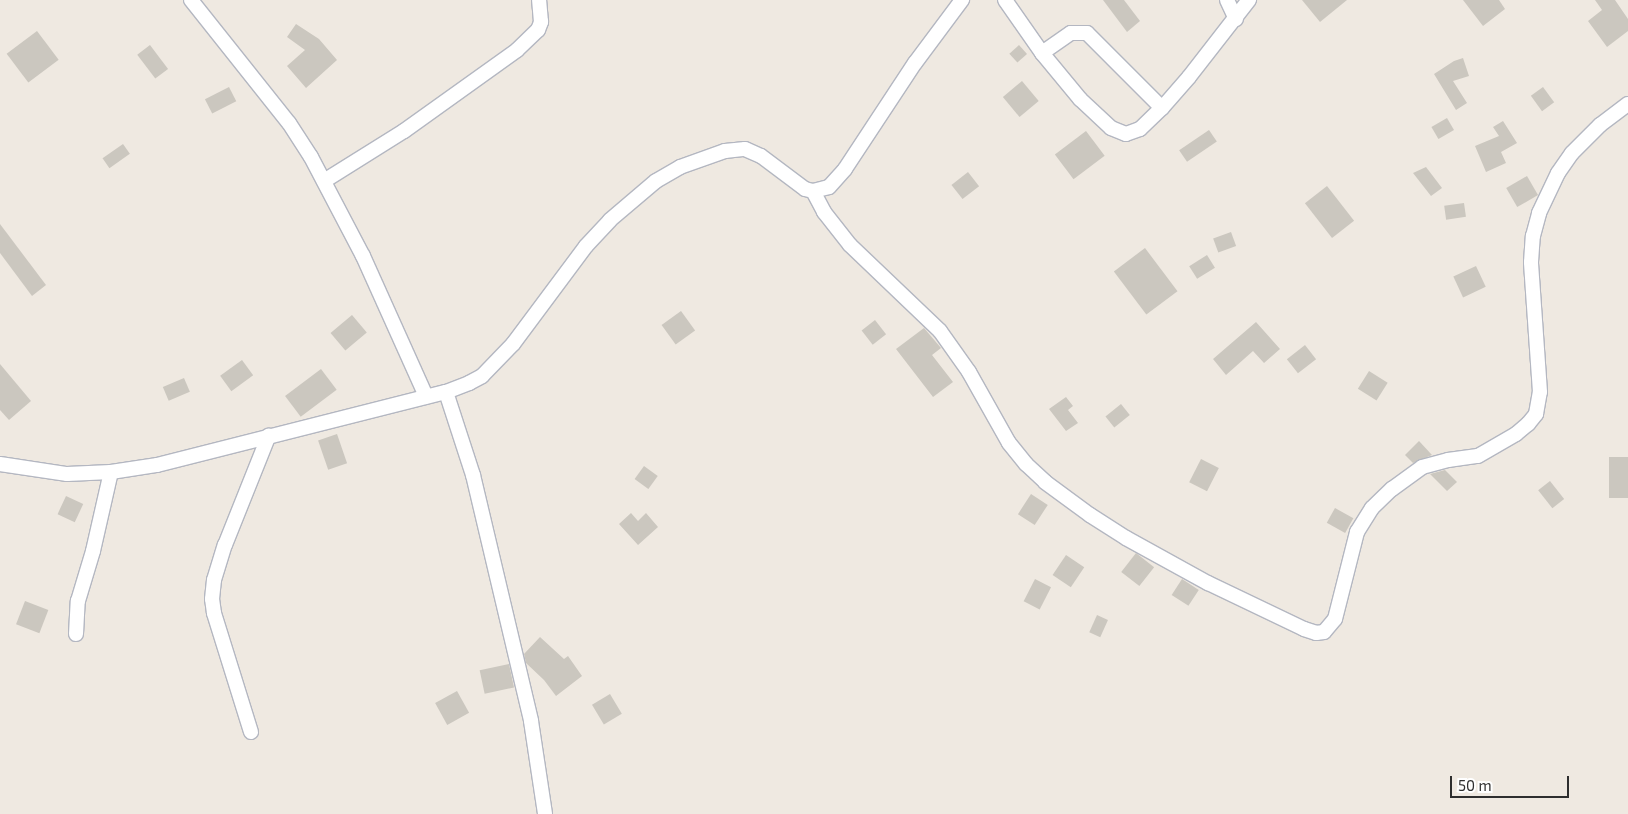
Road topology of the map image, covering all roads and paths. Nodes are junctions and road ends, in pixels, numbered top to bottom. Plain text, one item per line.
1 (191, 0) edge
2 (539, 0) edge
3 (962, 0) edge
4 (1005, 0) edge
5 (1227, 0) edge
6 (1249, 0) edge
7 (1236, 19) junction
8 (1042, 53) junction
9 (1628, 104) edge
10 (1162, 108) junction
11 (324, 181) junction
12 (813, 192) junction
13 (446, 392) junction
14 (426, 396) junction
15 (269, 436) junction
16 (0, 464) edge
17 (112, 472) junction
18 (76, 634) dead end
19 (250, 732) dead end
20 (545, 814) edge

1 - 11 street
2 - 11 street
3 - 12 street
4 - 8 street
5 - 7 street
6 - 7 street
7 - 10 street
8 - 10 street
8 - 10 street
9 - 12 street
11 - 14 street
12 - 13 street
13 - 14 street
13 - 20 street
14 - 15 street
15 - 17 street
15 - 19 street
16 - 17 street
17 - 18 street

